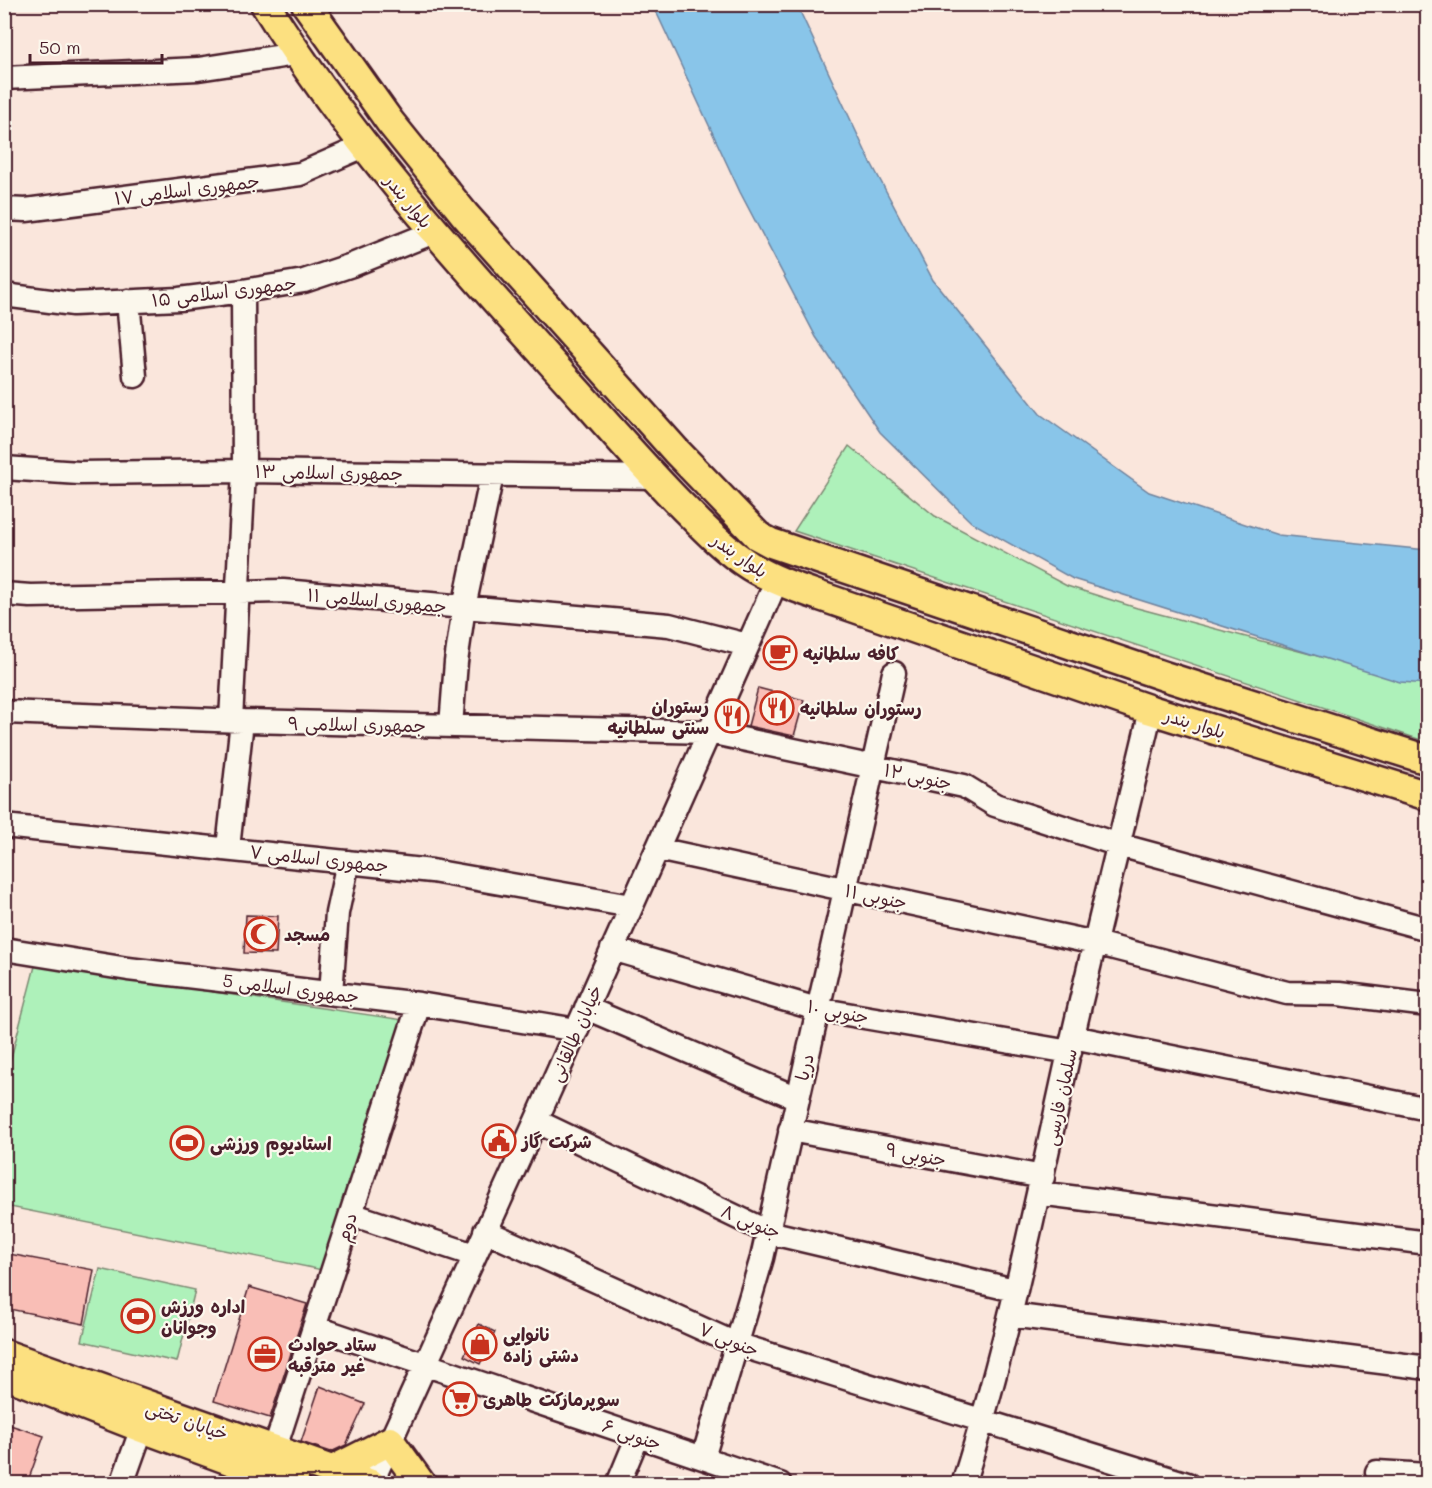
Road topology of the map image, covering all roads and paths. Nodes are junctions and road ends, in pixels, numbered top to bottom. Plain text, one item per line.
1 (265, 4) edge
2 (306, 4) edge
3 (296, 54) junction
4 (4, 78) edge
5 (364, 146) junction
6 (4, 209) edge
7 (434, 232) junction
8 (243, 291) junction
9 (4, 296) edge
10 (128, 302) junction
11 (135, 376) dead end
12 (4, 468) edge
13 (244, 471) junction
14 (492, 475) junction
15 (654, 477) junction
16 (777, 580) junction
17 (238, 592) junction
18 (4, 594) edge
19 (464, 607) junction
20 (747, 645) junction
21 (894, 673) dead end
22 (1152, 710) junction
23 (4, 712) edge
24 (1292, 717) junction
25 (237, 721) junction
26 (451, 726) junction
27 (709, 732) junction
28 (1283, 751) junction
29 (1428, 760) edge
30 (873, 767) junction
31 (1428, 796) edge
32 (4, 826) edge
33 (1119, 845) junction
34 (228, 849) junction
35 (657, 849) junction
36 (348, 862) junction
37 (844, 889) junction
38 (631, 906) junction
39 (1428, 929) edge
40 (1095, 943) junction
41 (4, 949) edge
42 (612, 949) junction
43 (331, 993) junction
44 (419, 1004) junction
45 (1428, 1005) edge
46 (586, 1008) junction
47 (817, 1009) junction
48 (577, 1030) junction
49 (1071, 1044) junction
50 (797, 1098) junction
51 (1428, 1109) edge
52 (536, 1121) junction
53 (790, 1130) junction
54 (1041, 1185) junction
55 (351, 1214) junction
56 (485, 1231) junction
57 (768, 1232) junction
58 (1428, 1243) edge
59 (474, 1255) junction
60 (1014, 1290) junction
61 (1010, 1315) junction
62 (314, 1327) junction
63 (736, 1344) junction
64 (4, 1354) edge
65 (424, 1364) junction
66 (1428, 1368) edge
67 (4, 1374) edge
68 (982, 1422) junction
69 (142, 1428) junction
70 (638, 1436) junction
71 (390, 1441) junction
72 (274, 1450) junction
73 (703, 1458) junction
74 (331, 1471) junction
75 (1377, 1472) dead end
76 (1428, 1475) edge
77 (123, 1484) edge
78 (296, 1484) edge
79 (371, 1484) edge
80 (421, 1484) edge
81 (618, 1484) edge
82 (780, 1484) edge
83 (963, 1484) edge
84 (1187, 1484) edge

1 - 3 main road, بلوار بندر
2 - 24 main road, بلوار بندر
3 - 4 street
3 - 5 main road, بلوار بندر
5 - 6 street, جمهوری اسلامی ۱۷
5 - 7 main road, بلوار بندر
7 - 8 street, جمهوری اسلامی ۱۵
7 - 15 main road, بلوار بندر
8 - 10 street, جمهوری اسلامی ۱۵
8 - 13 street
9 - 10 street, جمهوری اسلامی ۱۵
10 - 11 street
12 - 13 street, جمهوری اسلامی ۱۳
13 - 14 street, جمهوری اسلامی ۱۳
13 - 17 street
14 - 15 street, جمهوری اسلامی ۱۳
14 - 19 street
15 - 16 main road, بلوار بندر
16 - 20 street, خیابان طالقانی
16 - 22 main road, بلوار بندر
17 - 18 street, جمهوری اسلامی ۱۱
17 - 19 street, جمهوری اسلامی ۱۱
17 - 25 street
19 - 20 street, جمهوری اسلامی ۱۱
19 - 26 street
20 - 27 street, خیابان طالقانی
21 - 30 street, دریا
22 - 28 main road, بلوار بندر
22 - 33 street, سلمان فارسی
23 - 25 street, جمهوری اسلامی ۹
24 - 28 main road
24 - 29 main road, بلوار بندر
25 - 26 street, جمهوری اسلامی ۹
25 - 34 street
26 - 27 street, جمهوری اسلامی ۹
27 - 30 street, ۱۲ جنوبی
27 - 35 street, خیابان طالقانی
28 - 31 main road, بلوار بندر
30 - 33 street, ۱۲ جنوبی
30 - 37 street, دریا
32 - 34 street, جمهوری اسلامی ۷
33 - 39 street, ۱۲ جنوبی
33 - 40 street, سلمان فارسی
34 - 36 street, جمهوری اسلامی ۷
35 - 37 street, ۱۱ جنوبی
35 - 38 street, خیابان طالقانی
36 - 38 street, جمهوری اسلامی ۷
36 - 43 street
37 - 40 street, ۱۱ جنوبی
37 - 47 street, دریا
38 - 42 street, خیابان طالقانی
40 - 45 street, ۱۱ جنوبی
40 - 49 street, سلمان فارسی
41 - 43 street, جمهوری اسلامی 5
42 - 46 street, خیابان طالقانی
42 - 47 street, ۱۰ جنوبی
43 - 44 street, جمهوری اسلامی 5
44 - 48 street, جمهوری اسلامی 5
44 - 55 street, دوم
46 - 48 street, خیابان طالقانی
46 - 50 street
47 - 49 street, ۱۰ جنوبی
47 - 50 street, دریا
48 - 52 street, خیابان طالقانی
49 - 51 street, ۱۰ جنوبی
49 - 54 street, سلمان فارسی
50 - 53 street, دریا
52 - 56 street, خیابان طالقانی
52 - 57 street, ۸ جنوبی
53 - 54 street, ۹ جنوبی
53 - 57 street, دریا
54 - 58 street, ۹ جنوبی
54 - 60 street, سلمان فارسی
55 - 59 street
55 - 62 street, دوم
56 - 59 street, خیابان طالقانی
56 - 63 street, ۷ جنوبی
57 - 60 street, ۸ جنوبی
57 - 63 street, دریا
59 - 65 street, خیابان طالقانی
60 - 61 street, سلمان فارسی
61 - 66 street
61 - 68 street, سلمان فارسی
62 - 65 street, ۶ جنوبی
62 - 72 street, دوم
63 - 68 street, ۷ جنوبی
63 - 73 street, دریا
64 - 72 main road, خیابان تختی
65 - 70 street, ۶ جنوبی
65 - 71 street, خیابان طالقانی
67 - 69 main road, خیابان تختی
68 - 83 street, سلمان فارسی
68 - 84 street, ۷ جنوبی
69 - 77 street
69 - 78 main road, خیابان تختی
70 - 73 street, ۶ جنوبی
70 - 81 street
71 - 74 main road
71 - 79 street, خیابان طالقانی
71 - 80 main road
72 - 74 main road, خیابان تختی
73 - 82 street, ۶ جنوبی
74 - 79 main road, خیابان تختی
75 - 76 street

